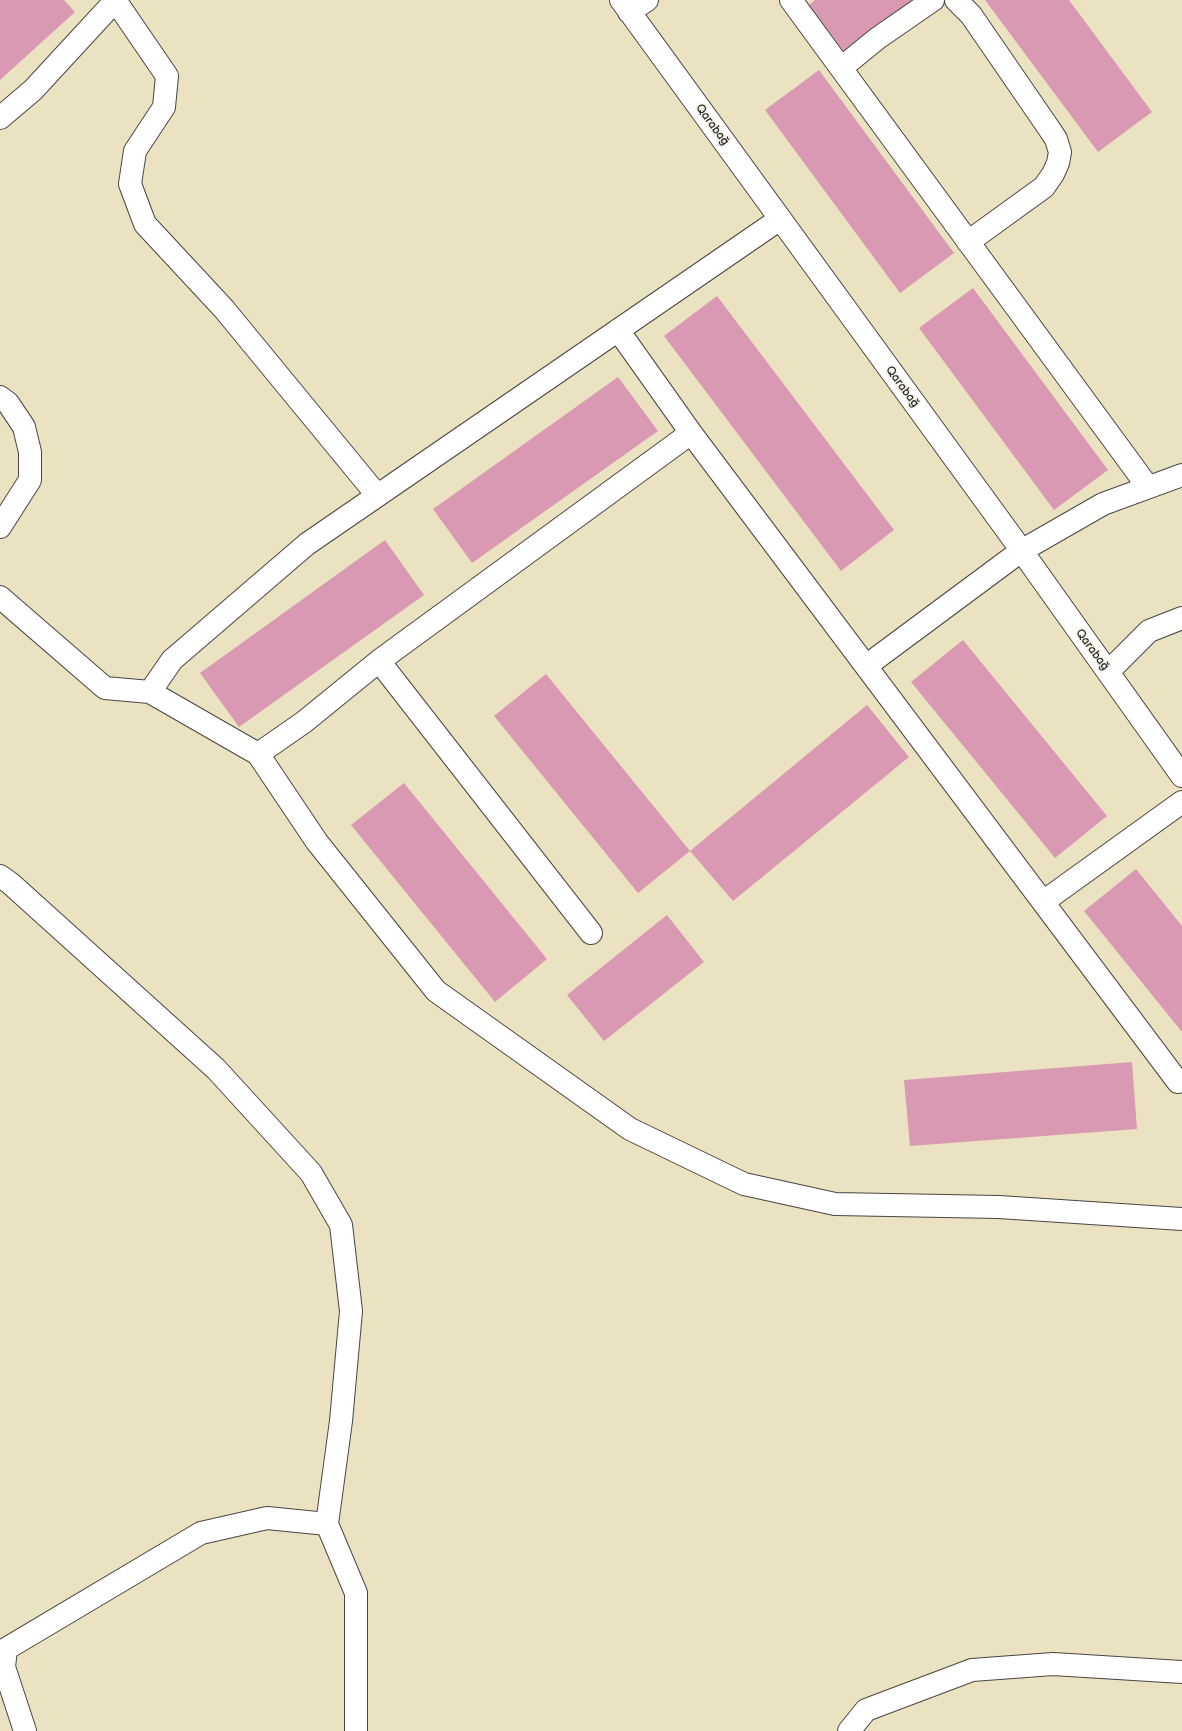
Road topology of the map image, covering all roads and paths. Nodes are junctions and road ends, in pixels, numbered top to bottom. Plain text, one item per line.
1 (116, 0) edge
2 (791, 0) edge
3 (933, 0) edge
4 (956, 0) edge
5 (632, 4) edge
6 (840, 68) junction
7 (0, 118) edge
8 (780, 219) junction
9 (968, 242) junction
10 (618, 330) junction
11 (0, 397) edge
12 (691, 433) junction
13 (1182, 475) edge
14 (1148, 487) junction
15 (377, 495) junction
16 (0, 527) edge
17 (1022, 551) junction
18 (0, 597) edge
19 (1182, 618) edge
20 (379, 661) junction
21 (866, 666) junction
22 (1108, 672) junction
23 (150, 692) junction
24 (258, 754) junction
25 (1182, 776) edge
26 (1182, 802) edge
27 (0, 876) edge
28 (1043, 902) junction
29 (592, 933) dead end
30 (1178, 1082) dead end
31 (1182, 1219) edge
32 (327, 1524) junction
33 (1182, 1672) edge
34 (25, 1731) edge
35 (356, 1731) edge
36 (849, 1731) edge

1 - 7 street
1 - 15 street
2 - 6 street
3 - 6 street
4 - 9 street
5 - 8 street, Qarabağ
6 - 9 street
8 - 10 street
8 - 17 street, Qarabağ
9 - 14 street
10 - 12 street
10 - 15 street
11 - 16 street
12 - 20 street
12 - 21 street
13 - 14 street
14 - 17 street
15 - 23 street
17 - 21 street
17 - 22 street, Qarabağ
18 - 23 street
19 - 22 street
20 - 24 street
20 - 29 street
21 - 28 street
22 - 25 street, Qarabağ
23 - 24 street
24 - 31 street
26 - 28 street
27 - 32 street
28 - 30 street
32 - 34 street
32 - 35 street
33 - 36 street

